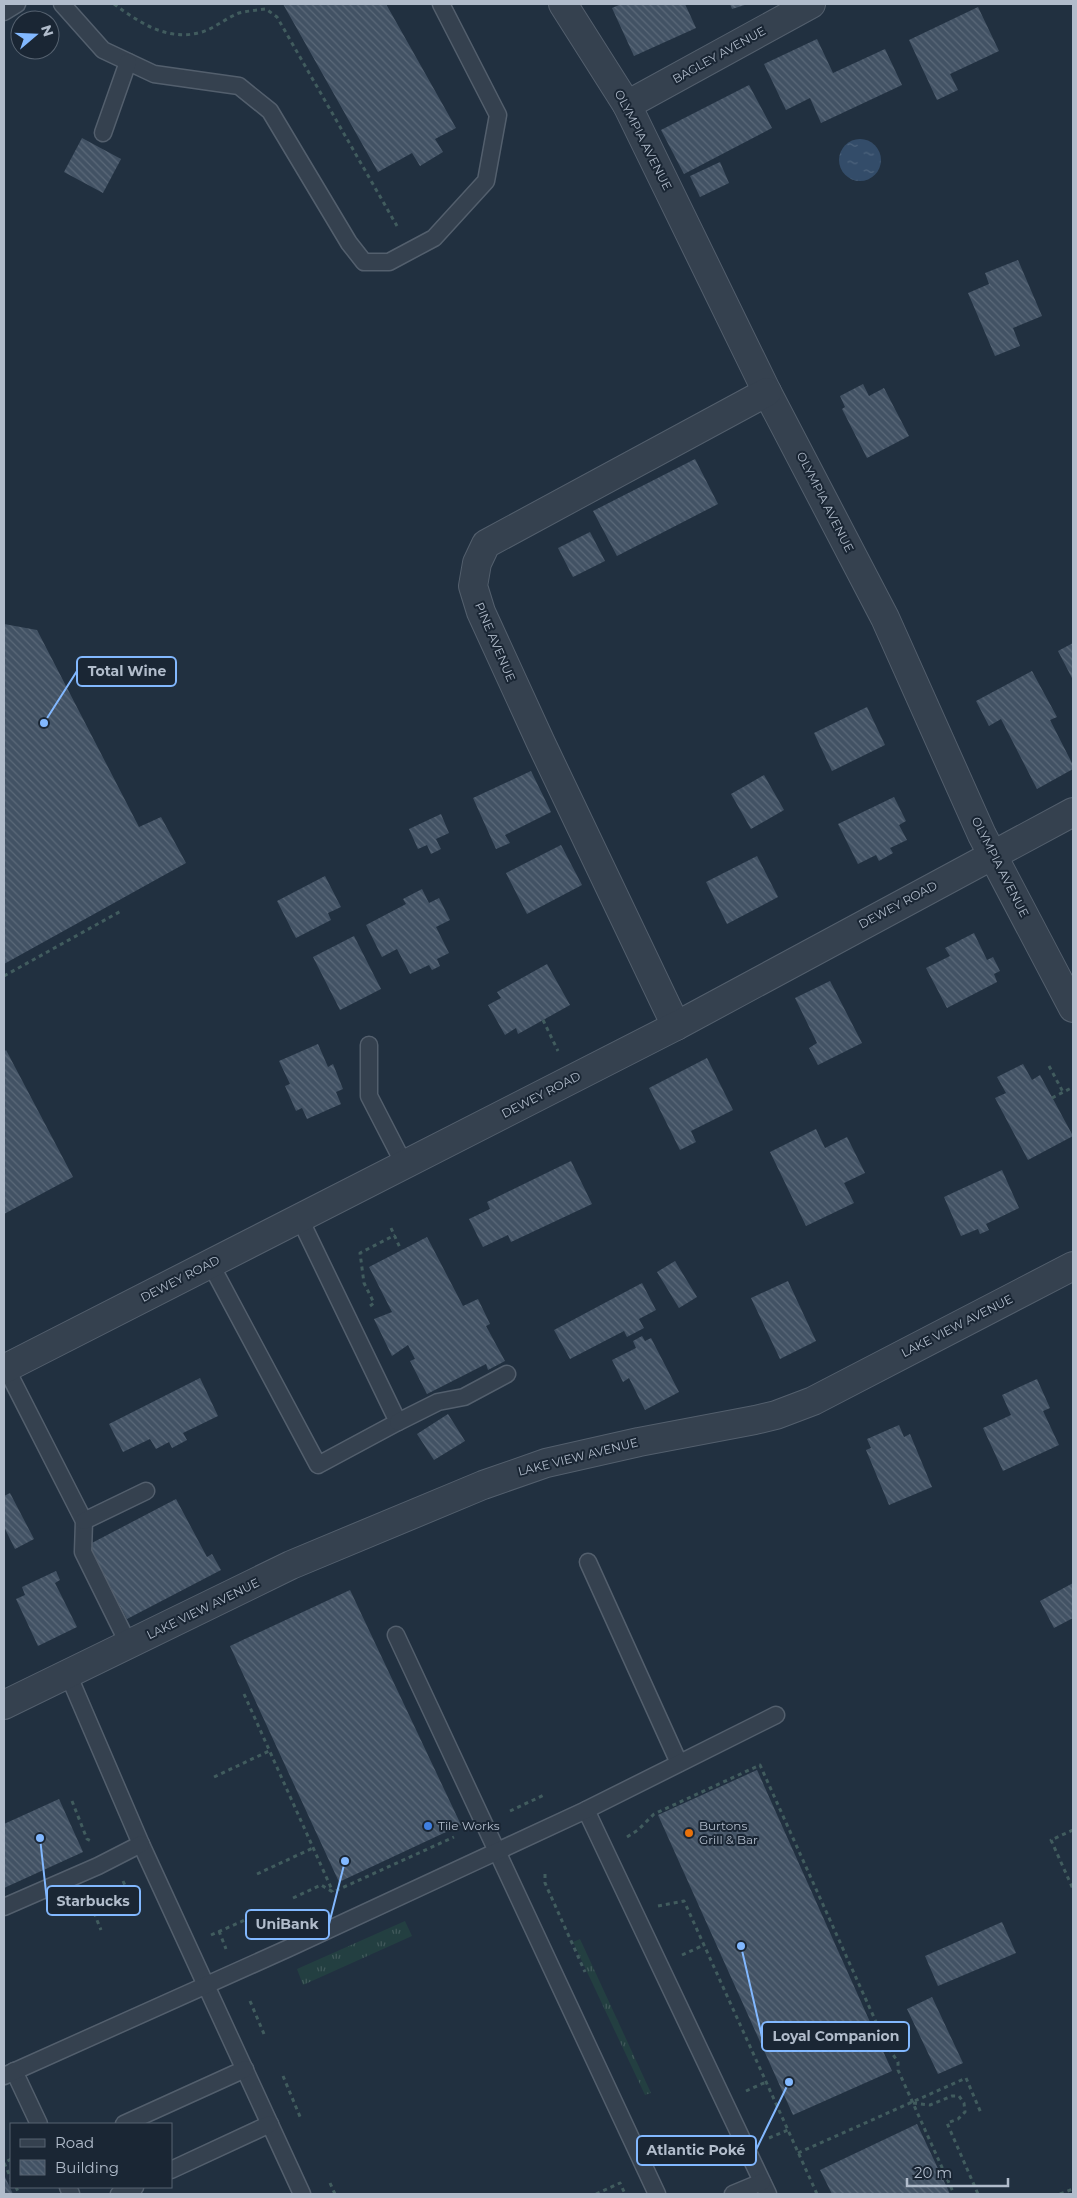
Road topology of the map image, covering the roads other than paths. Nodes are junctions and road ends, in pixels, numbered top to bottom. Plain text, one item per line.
1 (17, 4) edge
2 (62, 4) edge
3 (441, 4) edge
4 (563, 4) edge
5 (811, 4) edge
6 (4, 12) edge
7 (128, 62) junction
8 (628, 105) junction
9 (103, 133) dead end
10 (767, 392) junction
11 (1073, 812) edge
12 (992, 854) junction
13 (1073, 1008) edge
14 (676, 1026) junction
15 (369, 1044) dead end
16 (404, 1164) junction
17 (299, 1217) junction
18 (210, 1263) junction
19 (1073, 1266) edge
20 (5, 1369) edge
21 (507, 1374) dead end
22 (398, 1422) junction
23 (146, 1490) dead end
24 (84, 1521) junction
25 (588, 1562) dead end
26 (396, 1634) dead end
27 (129, 1645) junction
28 (68, 1674) junction
29 (4, 1704) edge
30 (776, 1715) dead end
31 (679, 1763) junction
32 (586, 1810) junction
33 (141, 1844) junction
34 (496, 1851) junction
35 (4, 1907) edge
36 (207, 1985) junction
37 (245, 2069) junction
38 (9, 2074) edge
39 (38, 2123) edge
40 (126, 2123) edge
41 (270, 2124) junction
42 (172, 2170) edge
43 (134, 2188) edge
44 (765, 2188) edge
45 (119, 2194) edge
46 (302, 2194) edge
47 (657, 2194) edge
48 (733, 2194) edge

1 - 6 lane
2 - 7 lane
3 - 7 lane
4 - 8 street, OLYMPIA AVENUE
5 - 8 street, BAGLEY AVENUE
7 - 9 lane
8 - 10 street, OLYMPIA AVENUE
10 - 12 street, OLYMPIA AVENUE
10 - 14 street, PINE AVENUE
11 - 12 street, DEWEY ROAD
12 - 13 street, OLYMPIA AVENUE
12 - 14 street, DEWEY ROAD
14 - 16 street, DEWEY ROAD
15 - 16 lane
16 - 17 street, DEWEY ROAD
17 - 18 street, DEWEY ROAD
17 - 22 lane
18 - 20 street, DEWEY ROAD
18 - 22 lane
19 - 27 street, LAKE VIEW AVENUE
20 - 24 lane
21 - 22 lane
23 - 24 lane
24 - 27 lane
25 - 31 lane
26 - 34 lane
27 - 28 street, LAKE VIEW AVENUE
28 - 29 street, LAKE VIEW AVENUE
28 - 33 lane
30 - 31 lane
31 - 32 lane
32 - 34 lane
32 - 44 lane
33 - 35 lane
33 - 36 lane
34 - 36 lane
34 - 47 lane
36 - 37 lane
36 - 38 lane
37 - 40 lane
37 - 41 lane
38 - 39 lane
41 - 42 lane
41 - 46 lane
43 - 45 lane
44 - 48 lane

